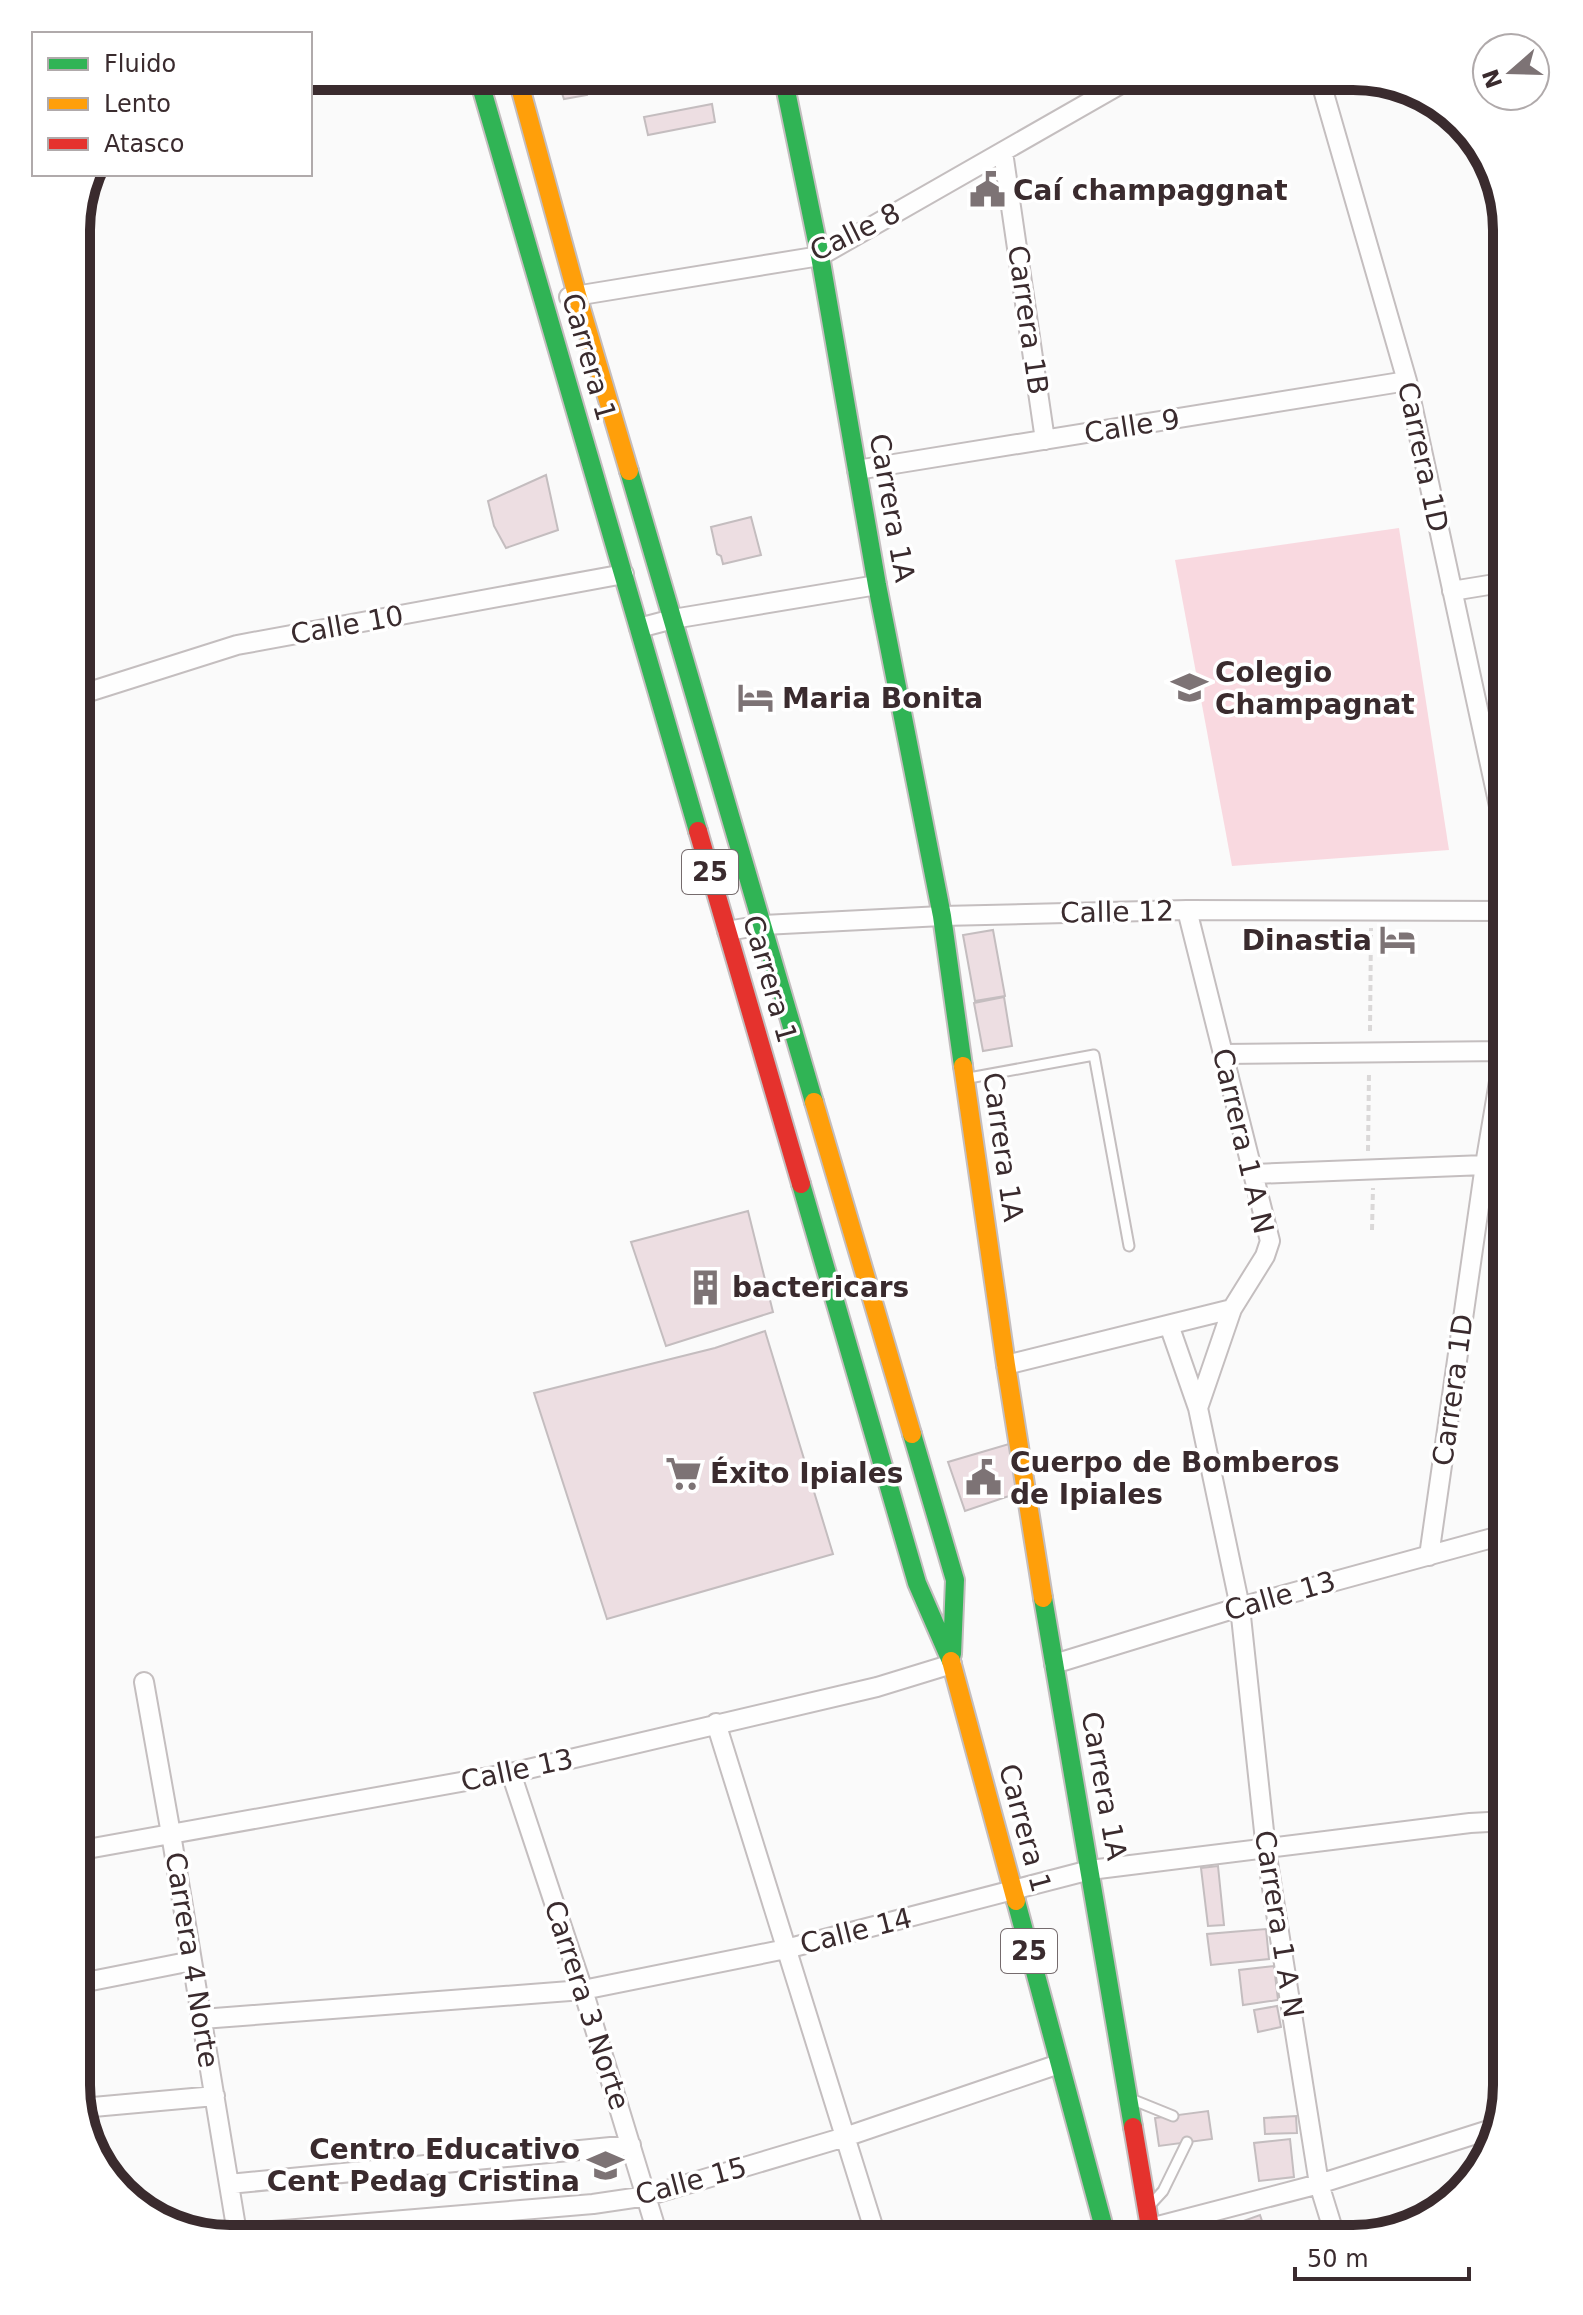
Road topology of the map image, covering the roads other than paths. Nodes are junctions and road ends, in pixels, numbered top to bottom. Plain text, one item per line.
1 (482, 90) edge
2 (521, 90) edge
3 (786, 90) edge
4 (1112, 90) edge
5 (1323, 90) edge
6 (1003, 152) junction
7 (820, 256) junction
8 (577, 295) junction
9 (545, 305) junction
10 (1407, 381) junction
11 (1045, 440) junction
12 (857, 470) junction
13 (624, 574) junction
14 (1493, 584) edge
15 (877, 585) junction
16 (1452, 591) junction
17 (673, 619) junction
18 (639, 628) junction
19 (90, 692) edge
20 (1493, 779) edge
21 (1187, 910) junction
22 (1493, 911) edge
23 (942, 916) junction
24 (763, 925) junction
25 (727, 931) junction
26 (1493, 1044) edge
27 (1223, 1054) junction
28 (965, 1078) junction
29 (1493, 1119) edge
30 (1485, 1165) junction
31 (1254, 1174) junction
32 (1129, 1246) dead end
33 (1232, 1309) junction
34 (1169, 1325) junction
35 (1006, 1365) junction
36 (883, 1400) junction
37 (1198, 1408) junction
38 (1493, 1538) edge
39 (1429, 1556) junction
40 (1240, 1607) junction
41 (952, 1664) junction
42 (1054, 1664) junction
43 (144, 1682) dead end
44 (716, 1723) junction
45 (511, 1773) junction
46 (1493, 1822) edge
47 (171, 1834) junction
48 (90, 1848) edge
49 (1266, 1850) junction
50 (1090, 1870) junction
51 (1013, 1891) junction
52 (786, 1949) junction
53 (192, 1961) junction
54 (90, 1981) edge
55 (583, 1990) junction
56 (202, 2019) junction
57 (1059, 2064) junction
58 (215, 2096) junction
59 (1128, 2098) junction
60 (92, 2107) edge
61 (1173, 2116) dead end
62 (1484, 2131) edge
63 (845, 2137) junction
64 (1187, 2142) dead end
65 (631, 2145) junction
66 (229, 2184) junction
67 (1319, 2184) junction
68 (647, 2196) junction
69 (1147, 2209) junction
70 (235, 2225) edge
71 (359, 2225) edge
72 (655, 2225) edge
73 (873, 2225) edge
74 (1104, 2225) edge
75 (1150, 2225) edge
76 (1182, 2225) edge
77 (1332, 2225) edge

1 - 9 main road, Carrera 1 / 25
2 - 8 main road, Carrera 1 / 25
3 - 7 main road, Carrera 1A
4 - 6 street, Calle 8
5 - 10 street, Carrera 1D
6 - 7 street, Calle 8
6 - 11 street, Carrera 1B
7 - 8 street, Calle 8
7 - 12 main road, Carrera 1A
8 - 9 street, Calle 8
8 - 17 main road, Carrera 1 / 25
9 - 13 main road, Carrera 1 / 25
10 - 11 street, Calle 9
10 - 16 street, Carrera 1D
11 - 12 street, Calle 9
12 - 15 main road, Carrera 1A
13 - 18 main road, Carrera 1 / 25
13 - 19 street, Calle 10
14 - 16 street
15 - 17 street
15 - 23 main road, Carrera 1A
16 - 20 street, Carrera 1D
17 - 18 street
17 - 24 main road, Carrera 1 / 25
18 - 25 main road, Carrera 1 / 25
21 - 22 street, Calle 12
21 - 23 street, Calle 12
21 - 27 street, Carrera 1 A N
23 - 24 street, Calle 12
23 - 28 main road, Carrera 1A
24 - 25 street, Calle 12
24 - 36 main road, Carrera 1 / 25
25 - 36 main road, Carrera 1 / 25
26 - 27 street
27 - 31 street, Carrera 1 A N
28 - 32 lane
28 - 35 main road, Carrera 1A
29 - 30 street, Carrera 1D
30 - 31 street
30 - 39 street, Carrera 1D
31 - 33 street, Carrera 1 A N
33 - 34 street
33 - 37 street, Carrera 1 A N
34 - 35 street
34 - 37 street, Carrera 1 A N
35 - 42 main road, Carrera 1A
36 - 41 main road, Carrera 1 / 25
36 - 41 main road, Carrera 1 / 25
37 - 40 street, Carrera 1 A N
38 - 39 street, Calle 13
39 - 40 street, Calle 13
40 - 42 street, Calle 13
40 - 49 street, Carrera 1 A N
41 - 44 street, Calle 13
41 - 51 main road, Carrera 1 / 25
42 - 50 main road, Carrera 1A
43 - 47 street, Carrera 4 Norte
44 - 45 street, Calle 13
44 - 52 street
45 - 47 street, Calle 13
45 - 55 street, Carrera 3 Norte
46 - 49 street, Calle 14
47 - 48 street, Calle 13
47 - 53 street, Carrera 4 Norte
49 - 50 street, Calle 14
49 - 67 street, Carrera 1 A N
50 - 51 street, Calle 14
50 - 59 main road, Carrera 1A
51 - 52 street, Calle 14
51 - 57 main road, Carrera 1 / 25
52 - 55 street, Calle 14
52 - 63 street
53 - 54 street
53 - 56 street, Carrera 4 Norte
55 - 56 street, Calle 14
55 - 65 street, Carrera 3 Norte
56 - 58 street, Carrera 4 Norte
57 - 63 street, Calle 15
57 - 74 main road, Carrera 1 / 25
58 - 60 street
58 - 66 street, Carrera 4 Norte
59 - 61 lane
59 - 69 main road, Carrera 1A
62 - 67 street
63 - 68 street, Calle 15
63 - 73 street
64 - 69 lane
65 - 66 street
65 - 68 street, Carrera 3 Norte
66 - 70 street, Carrera 4 Norte
67 - 76 street
67 - 77 street, Carrera 1 A N
68 - 71 street, Calle 15
68 - 72 street, Carrera 3 Norte
69 - 75 main road, Carrera 1A

